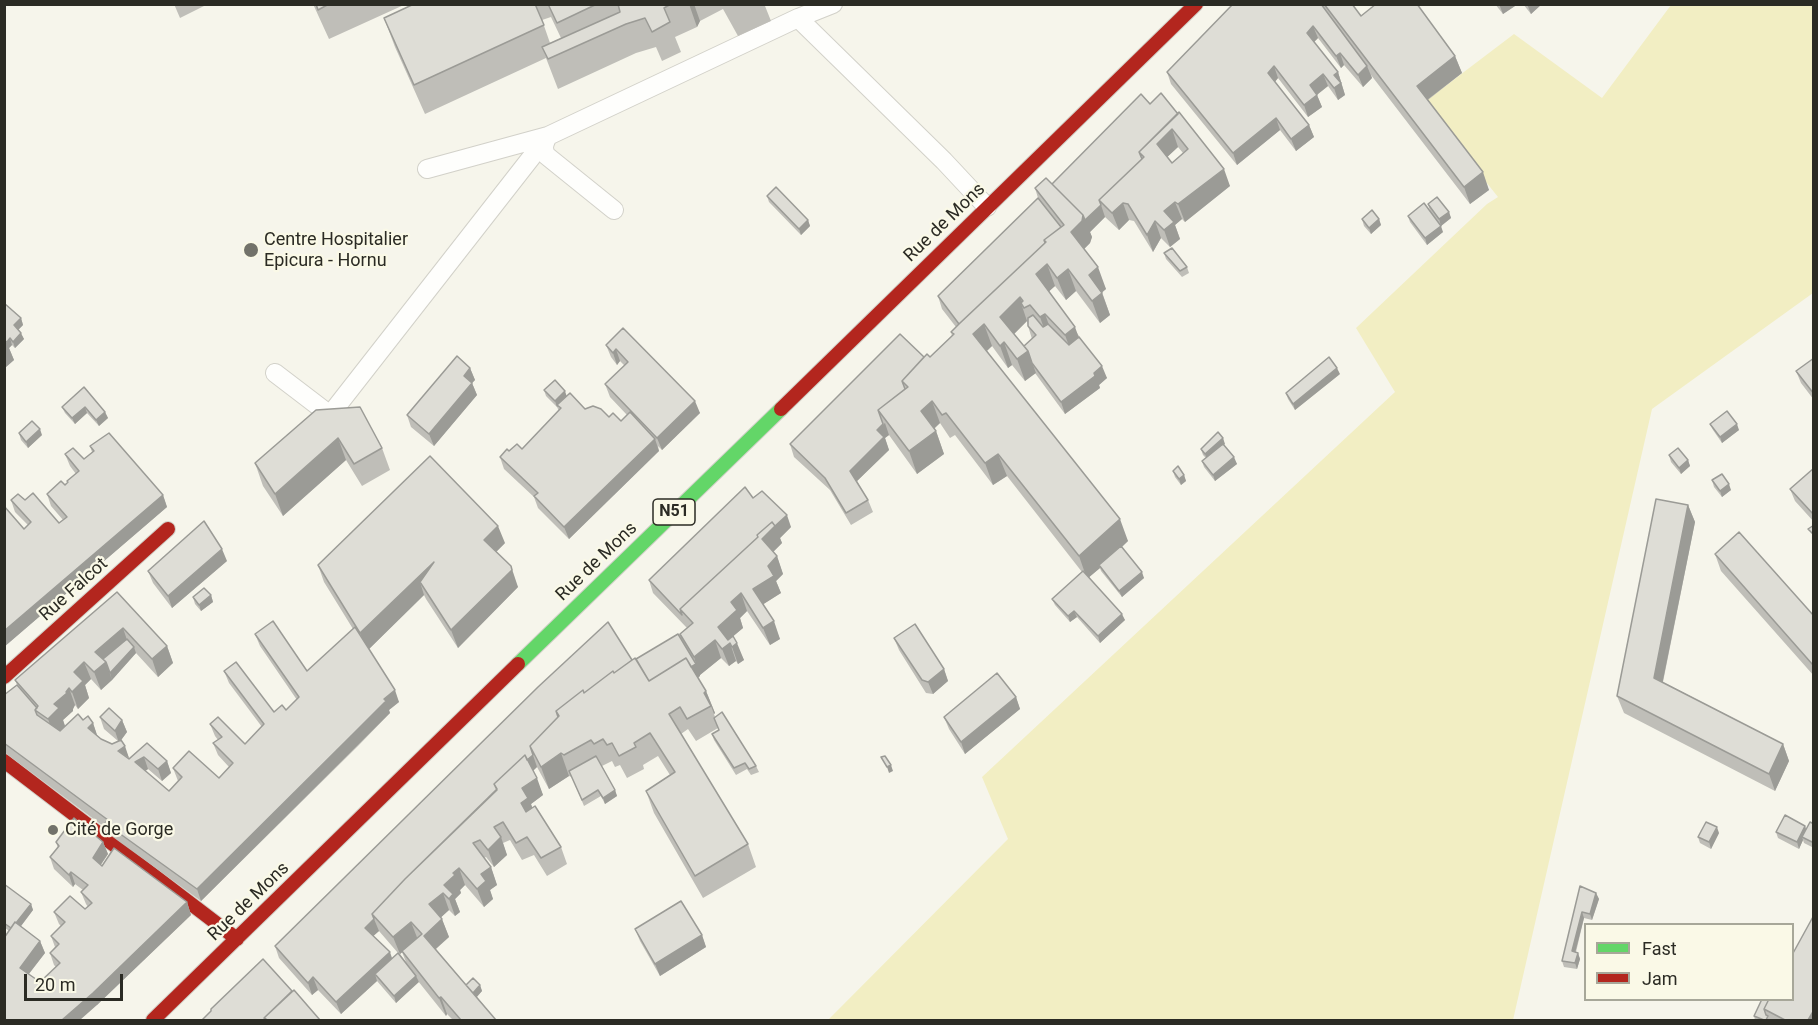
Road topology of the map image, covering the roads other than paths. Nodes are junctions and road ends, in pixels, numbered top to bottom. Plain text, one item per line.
1 (833, 4) edge
2 (1196, 4) edge
3 (798, 18) junction
4 (548, 136) junction
5 (427, 169) dead end
6 (987, 207) junction
7 (614, 210) dead end
8 (275, 373) dead end
9 (168, 530) dead end
10 (4, 677) edge
11 (4, 761) edge
12 (237, 939) junction
13 (153, 1020) edge

1 - 3 lane
2 - 6 main road, Rue de Mons / N51
3 - 4 lane
3 - 6 lane
4 - 5 lane
4 - 7 lane
4 - 8 lane
6 - 12 main road, Rue de Mons / N51
9 - 10 main road, Rue Falcot
11 - 12 main road
12 - 13 main road, Rue de Mons / N51

